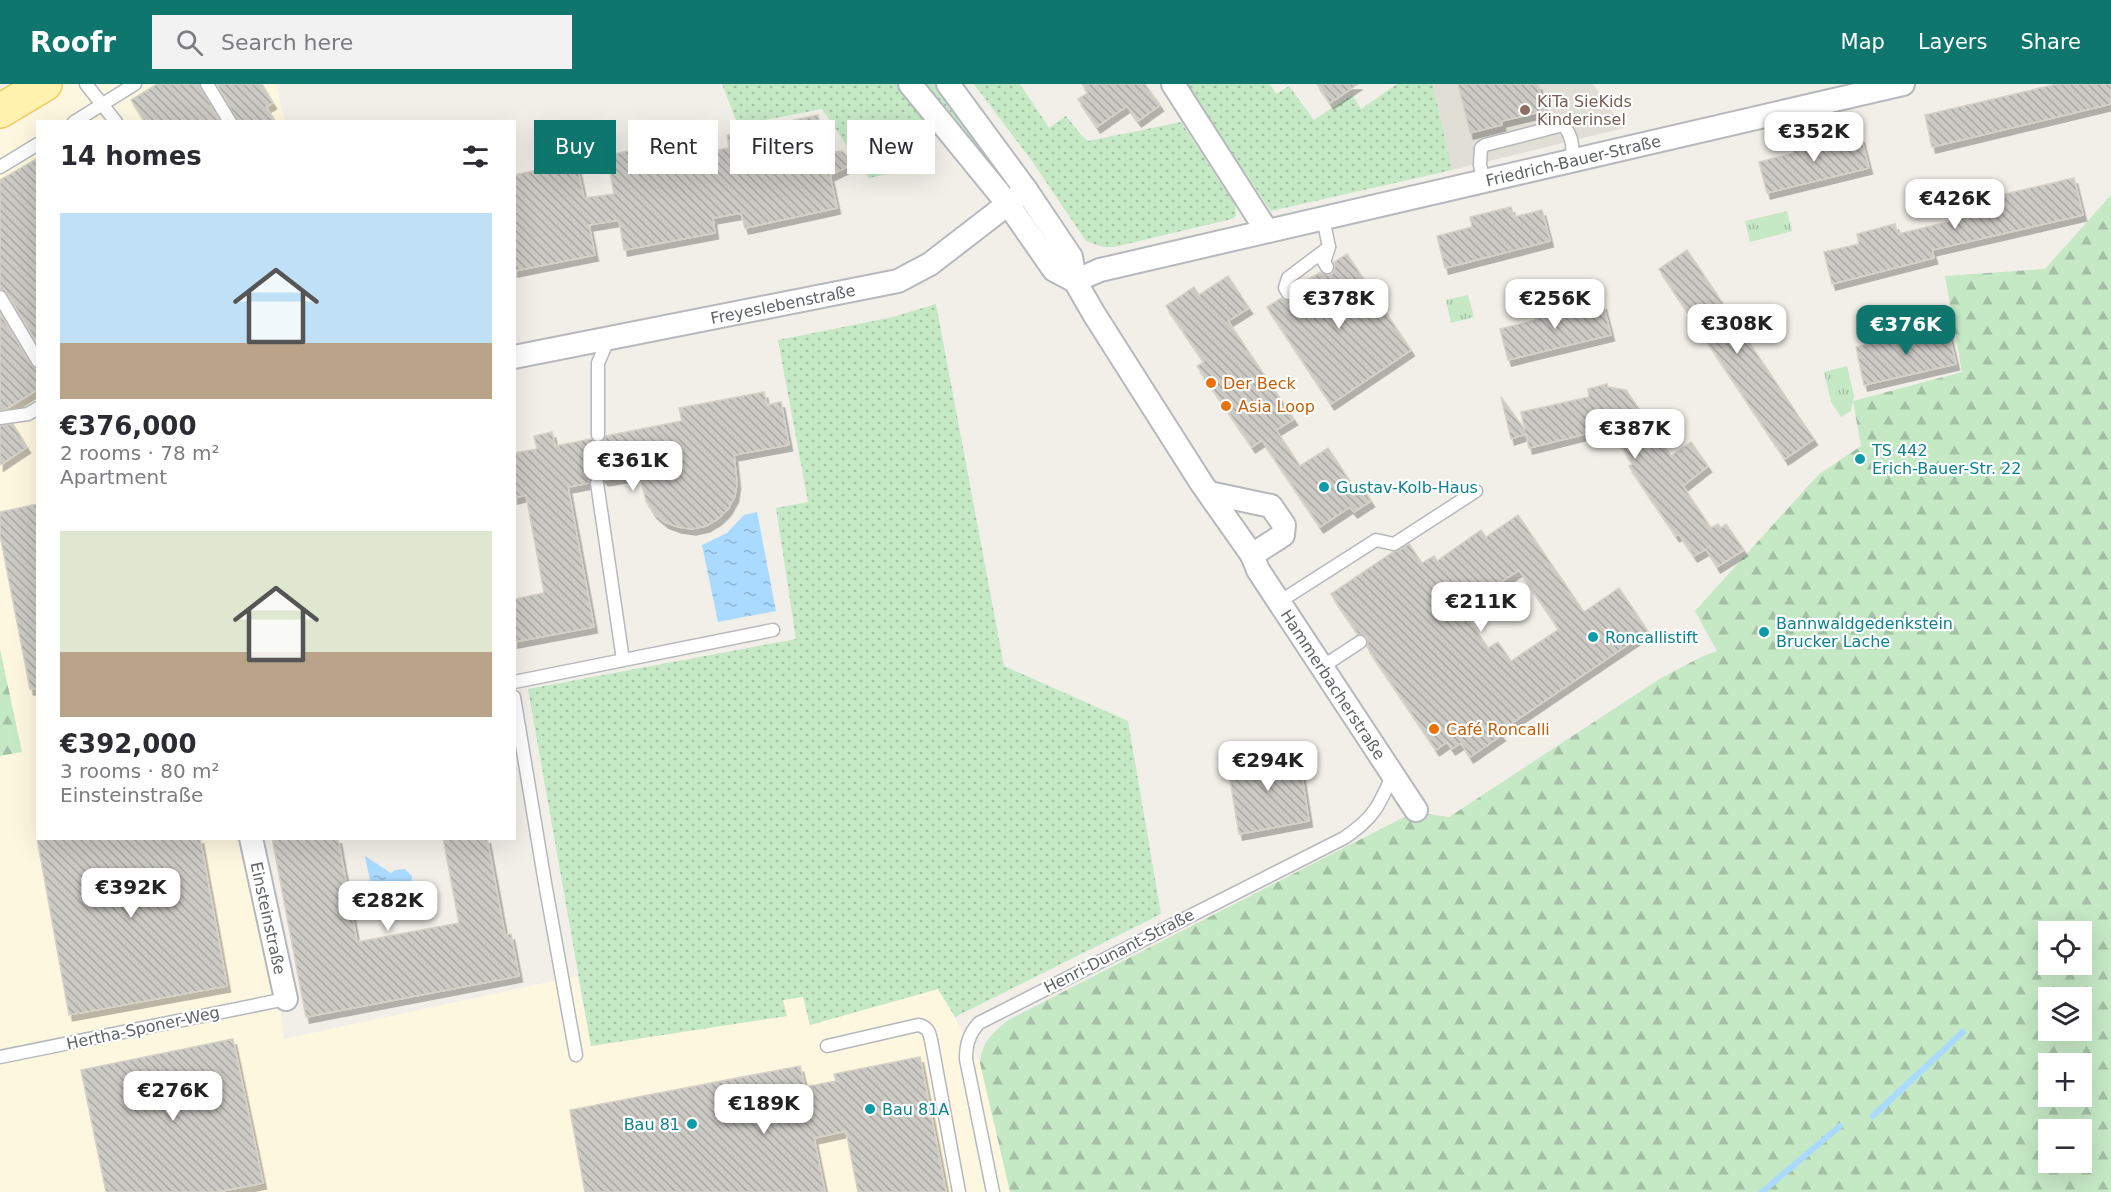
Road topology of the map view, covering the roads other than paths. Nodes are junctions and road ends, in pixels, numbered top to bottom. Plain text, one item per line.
1 (45, 84) edge
2 (86, 84) edge
3 (135, 84) edge
4 (207, 84) edge
5 (910, 84) edge
6 (948, 84) edge
7 (1173, 84) edge
8 (1904, 84) edge
9 (1876, 87) edge
10 (102, 105) junction
11 (0, 111) edge
12 (77, 120) edge
13 (114, 120) edge
14 (229, 120) edge
15 (36, 145) edge
16 (1572, 162) junction
17 (0, 167) edge
18 (1484, 181) junction
19 (1026, 190) junction
20 (1008, 204) junction
21 (1323, 218) junction
22 (1267, 231) junction
23 (1329, 248) junction
24 (1327, 267) dead end
25 (1075, 281) junction
26 (1288, 292) dead end
27 (0, 297) edge
28 (609, 338) junction
29 (516, 357) edge
30 (36, 358) edge
31 (36, 409) edge
32 (0, 418) edge
33 (598, 435) dead end
34 (597, 483) dead end
35 (1476, 491) dead end
36 (1209, 493) junction
37 (1252, 555) junction
38 (1279, 602) junction
39 (773, 630) dead end
40 (1360, 642) dead end
41 (623, 660) junction
42 (1322, 667) junction
43 (516, 682) edge
44 (516, 709) edge
45 (1393, 774) junction
46 (1416, 810) dead end
47 (251, 840) edge
48 (286, 999) joint
49 (827, 1046) dead end
50 (576, 1055) dead end
51 (0, 1057) edge
52 (959, 1192) edge
53 (993, 1192) edge

1 - 11 main road
2 - 10 lane
3 - 10 lane
4 - 14 lane
5 - 20 street, Hammerbacherstraße
6 - 19 street, Hammerbacherstraße
7 - 22 street
8 - 9 street, Friedrich-Bauer-Straße
9 - 16 street, Friedrich-Bauer-Straße
10 - 12 lane
10 - 13 lane
15 - 17 lane
16 - 18 street, Friedrich-Bauer-Straße
16 - 18 lane
18 - 21 street, Friedrich-Bauer-Straße
19 - 20 street, Freyeslebenstraße
19 - 25 street, Hammerbacherstraße
20 - 25 street, Hammerbacherstraße
20 - 28 street, Freyeslebenstraße
21 - 22 street, Friedrich-Bauer-Straße
21 - 23 lane
22 - 25 street, Friedrich-Bauer-Straße
23 - 24 lane
23 - 26 lane
25 - 36 street, Hammerbacherstraße
27 - 30 lane
28 - 29 street, Freyeslebenstraße
28 - 33 lane
31 - 32 lane
34 - 41 lane
35 - 38 lane
36 - 37 street, Hammerbacherstraße
36 - 37 street
37 - 38 street, Hammerbacherstraße
38 - 42 street, Hammerbacherstraße
39 - 41 lane
40 - 42 lane
41 - 43 lane
42 - 45 street, Hammerbacherstraße
44 - 50 lane
45 - 46 street, Hammerbacherstraße
45 - 53 lane, Henri-Dunant-Straße
47 - 48 street, Einsteinstraße
48 - 51 lane, Hertha-Sponer-Weg
49 - 52 lane

